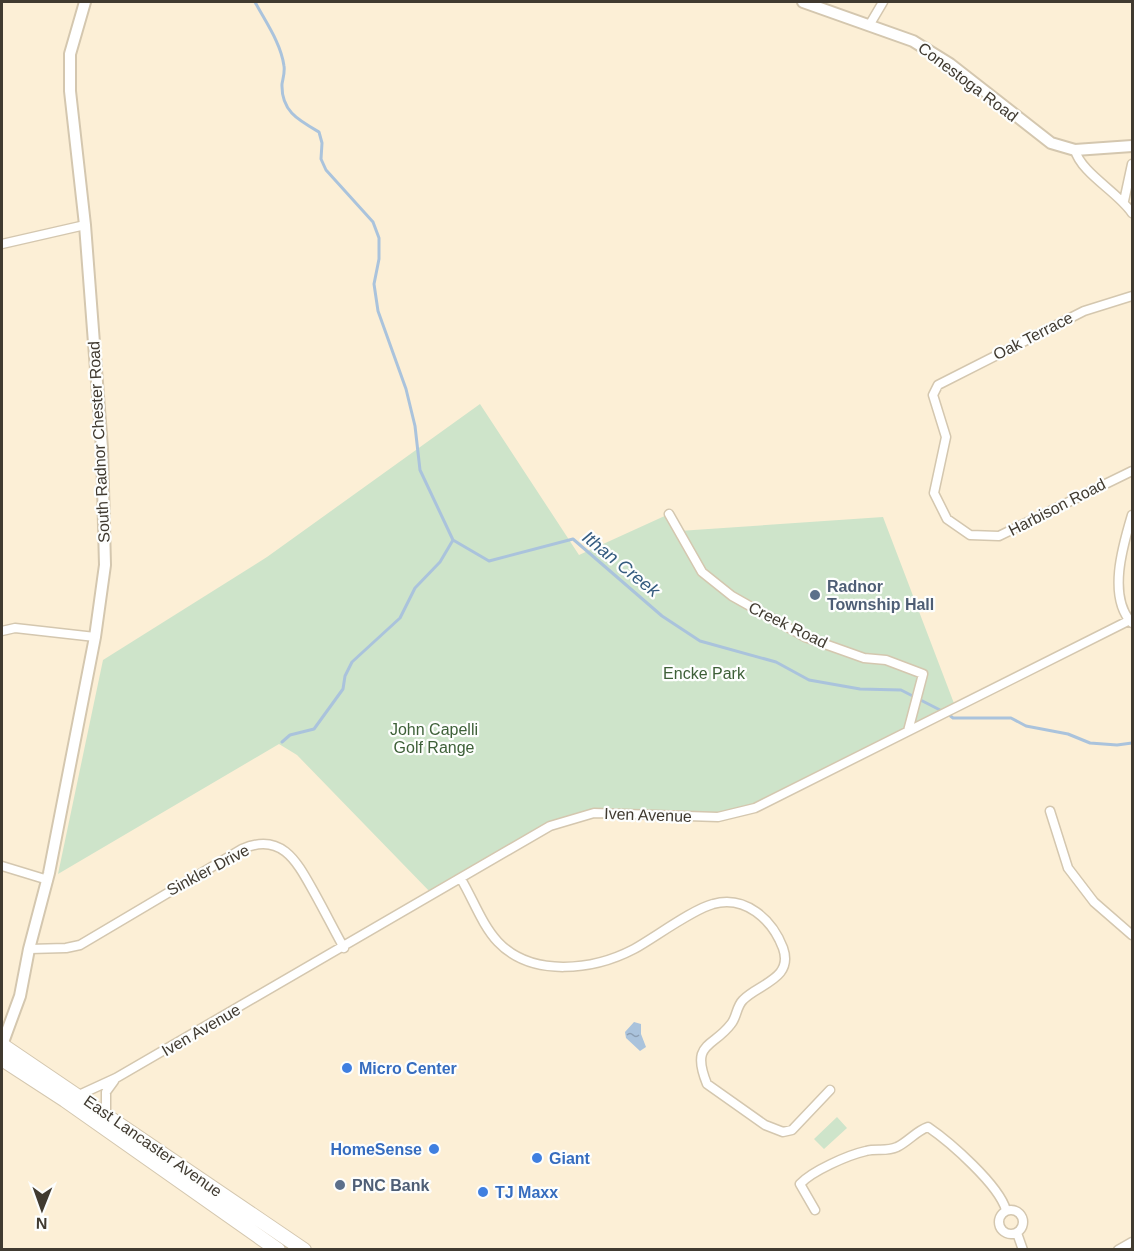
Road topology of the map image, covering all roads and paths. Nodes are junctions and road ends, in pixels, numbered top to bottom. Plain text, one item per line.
1 (85, 2) edge
2 (803, 2) edge
3 (883, 2) edge
4 (870, 24) junction
5 (1132, 146) edge
6 (1076, 150) junction
7 (1132, 164) edge
8 (1124, 201) junction
9 (1132, 213) edge
10 (85, 225) junction
11 (2, 244) edge
12 (1132, 296) edge
13 (938, 385) joint
14 (1132, 471) edge
15 (669, 514) dead end
16 (1132, 515) edge
17 (1132, 621) edge
18 (2, 631) edge
19 (95, 637) junction
20 (908, 731) junction
21 (1050, 811) dead end
22 (2, 866) edge
23 (462, 879) junction
24 (48, 880) junction
25 (1132, 935) edge
26 (344, 948) junction
27 (28, 949) junction
28 (2, 1045) edge
29 (2, 1059) edge
30 (116, 1078) junction
31 (830, 1090) dead end
32 (79, 1095) junction
33 (106, 1113) junction
34 (815, 1210) dead end
35 (1006, 1210) junction
36 (1017, 1233) junction
37 (1132, 1242) edge
38 (278, 1250) edge
39 (304, 1250) edge
40 (1023, 1250) edge
41 (1118, 1250) edge

1 - 10 main road, South Radnor Chester Road
2 - 4 main road, Conestoga Road
3 - 4 street
4 - 6 main road, Conestoga Road
5 - 6 main road, Conestoga Road
6 - 8 street
7 - 8 street
8 - 9 street
10 - 11 street
10 - 19 main road, South Radnor Chester Road
12 - 13 street, Oak Terrace
13 - 14 street, Harbison Road
15 - 20 street, Creek Road
16 - 17 street
17 - 20 street, Iven Avenue
18 - 19 street
19 - 24 main road, South Radnor Chester Road
20 - 23 street, Iven Avenue
21 - 25 street
22 - 24 street
23 - 26 street, Iven Avenue
23 - 31 street
24 - 27 main road, South Radnor Chester Road
26 - 27 street, Sinkler Drive
26 - 30 street, Iven Avenue
27 - 28 main road, South Radnor Chester Road
28 - 32 highway, East Lancaster Avenue
29 - 38 highway, East Lancaster Avenue
30 - 32 street, Iven Avenue
30 - 33 street
32 - 33 highway, East Lancaster Avenue
33 - 39 highway, East Lancaster Avenue
34 - 35 street
35 - 36 street
35 - 36 street
36 - 40 street
37 - 41 street

